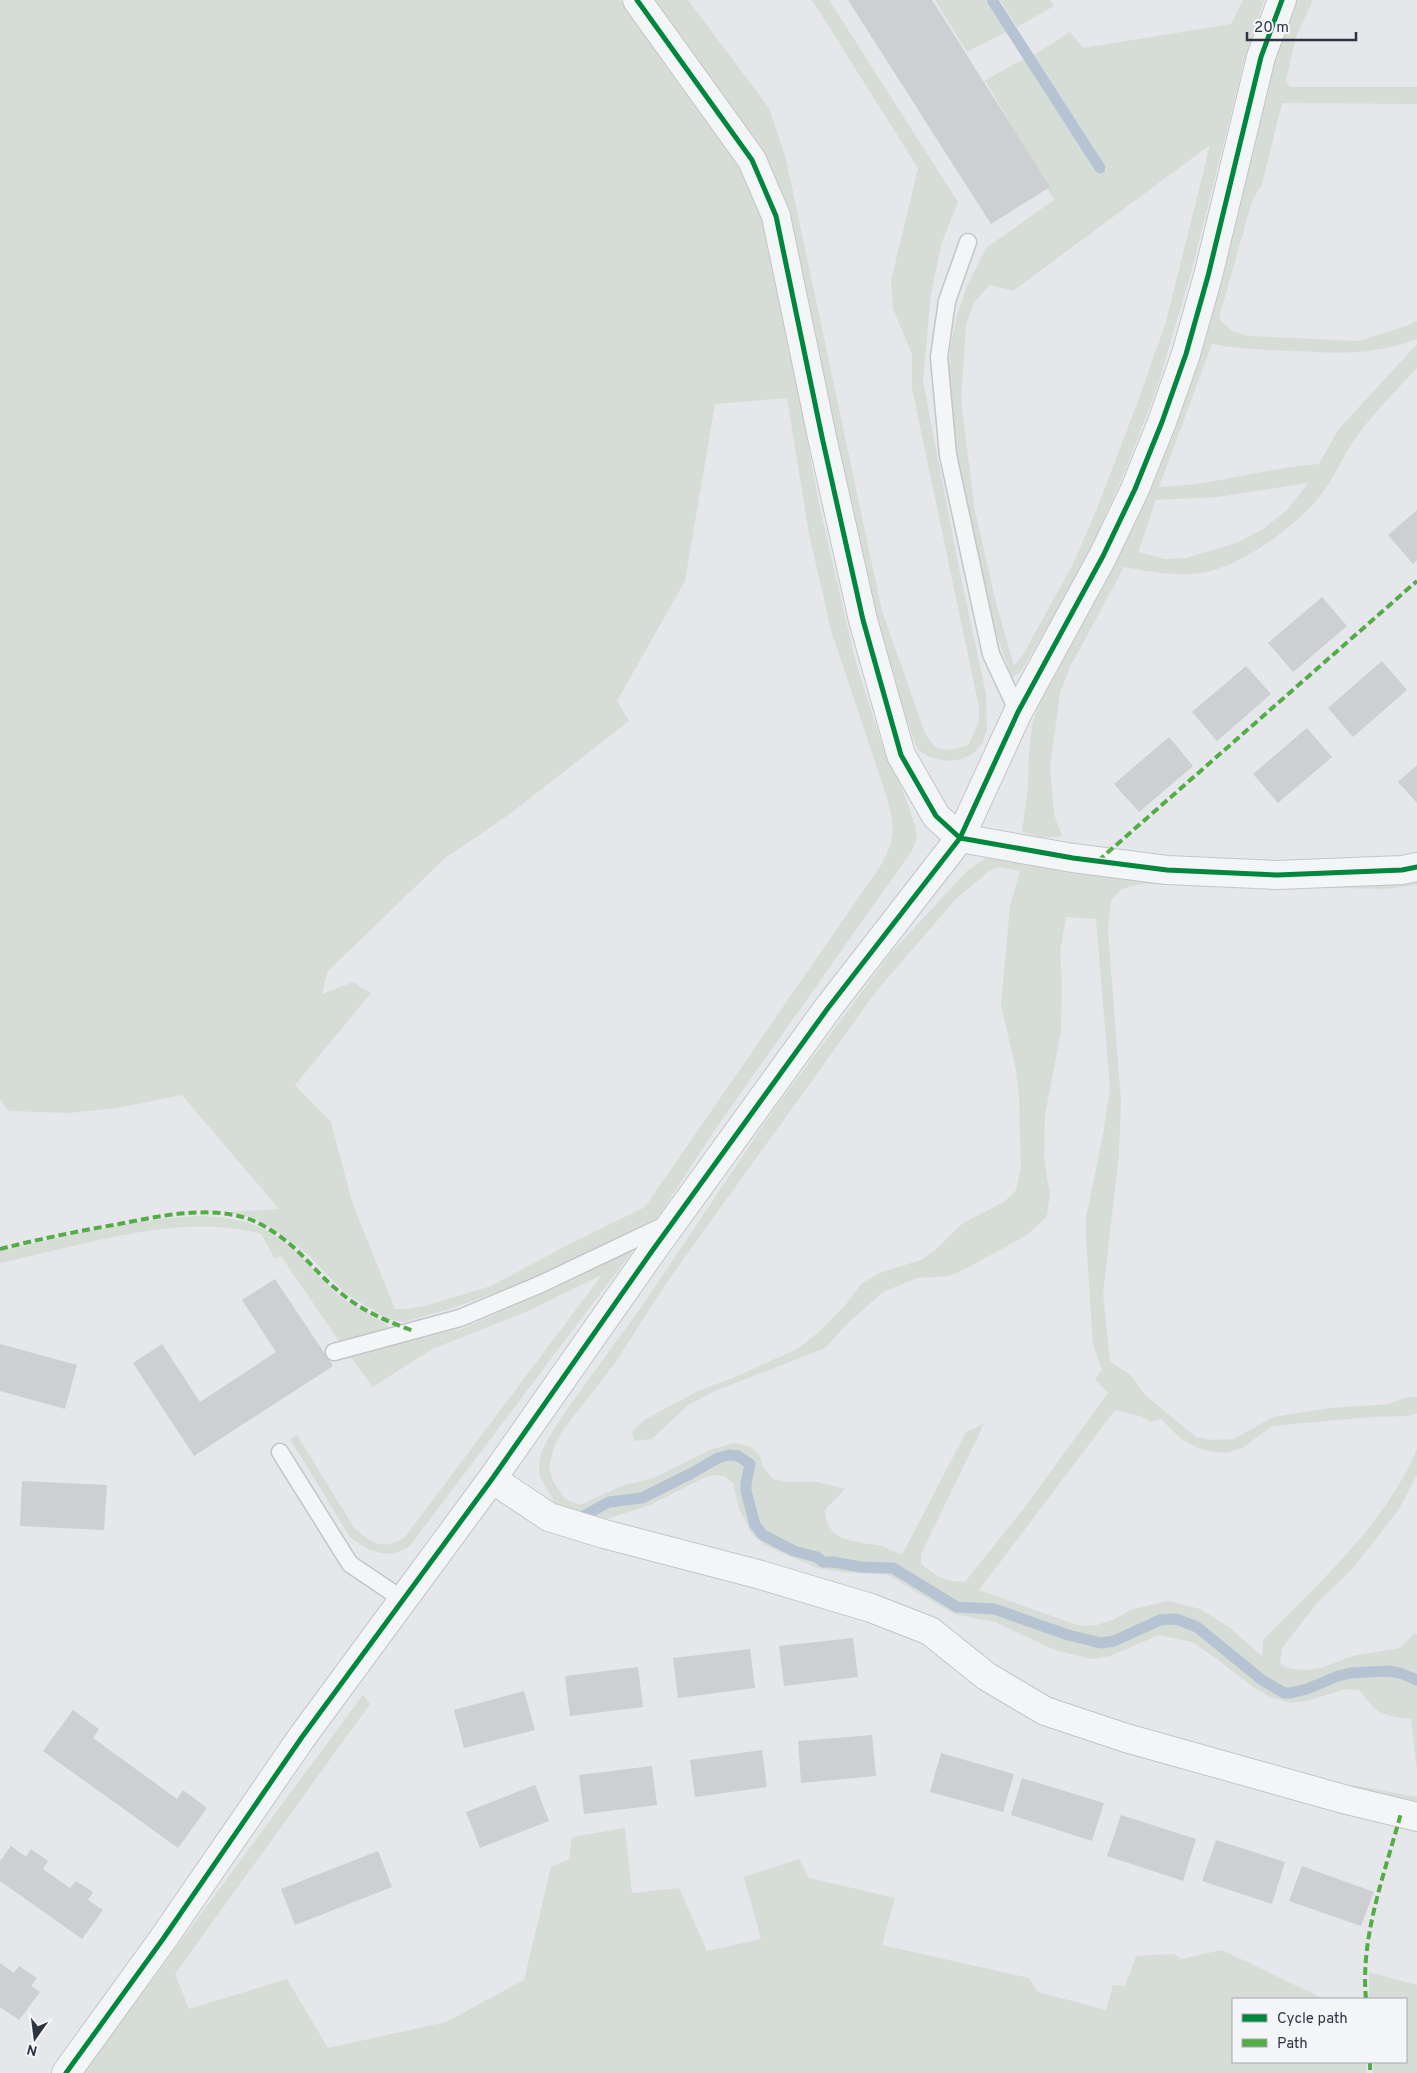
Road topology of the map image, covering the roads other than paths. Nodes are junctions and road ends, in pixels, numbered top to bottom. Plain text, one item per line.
1 (637, 0) edge
2 (1282, 0) edge
3 (968, 242) dead end
4 (1018, 712) junction
5 (960, 838) junction
6 (1417, 867) edge
7 (675, 1220) junction
8 (334, 1352) dead end
9 (280, 1452) dead end
10 (492, 1479) junction
11 (402, 1599) junction
12 (1417, 1816) edge
13 (66, 2073) edge

1 - 5 street
2 - 4 street
3 - 4 lane
4 - 5 street
5 - 6 street
5 - 7 street
7 - 8 lane
7 - 10 street
9 - 11 lane
10 - 11 street
10 - 12 street
11 - 13 street

